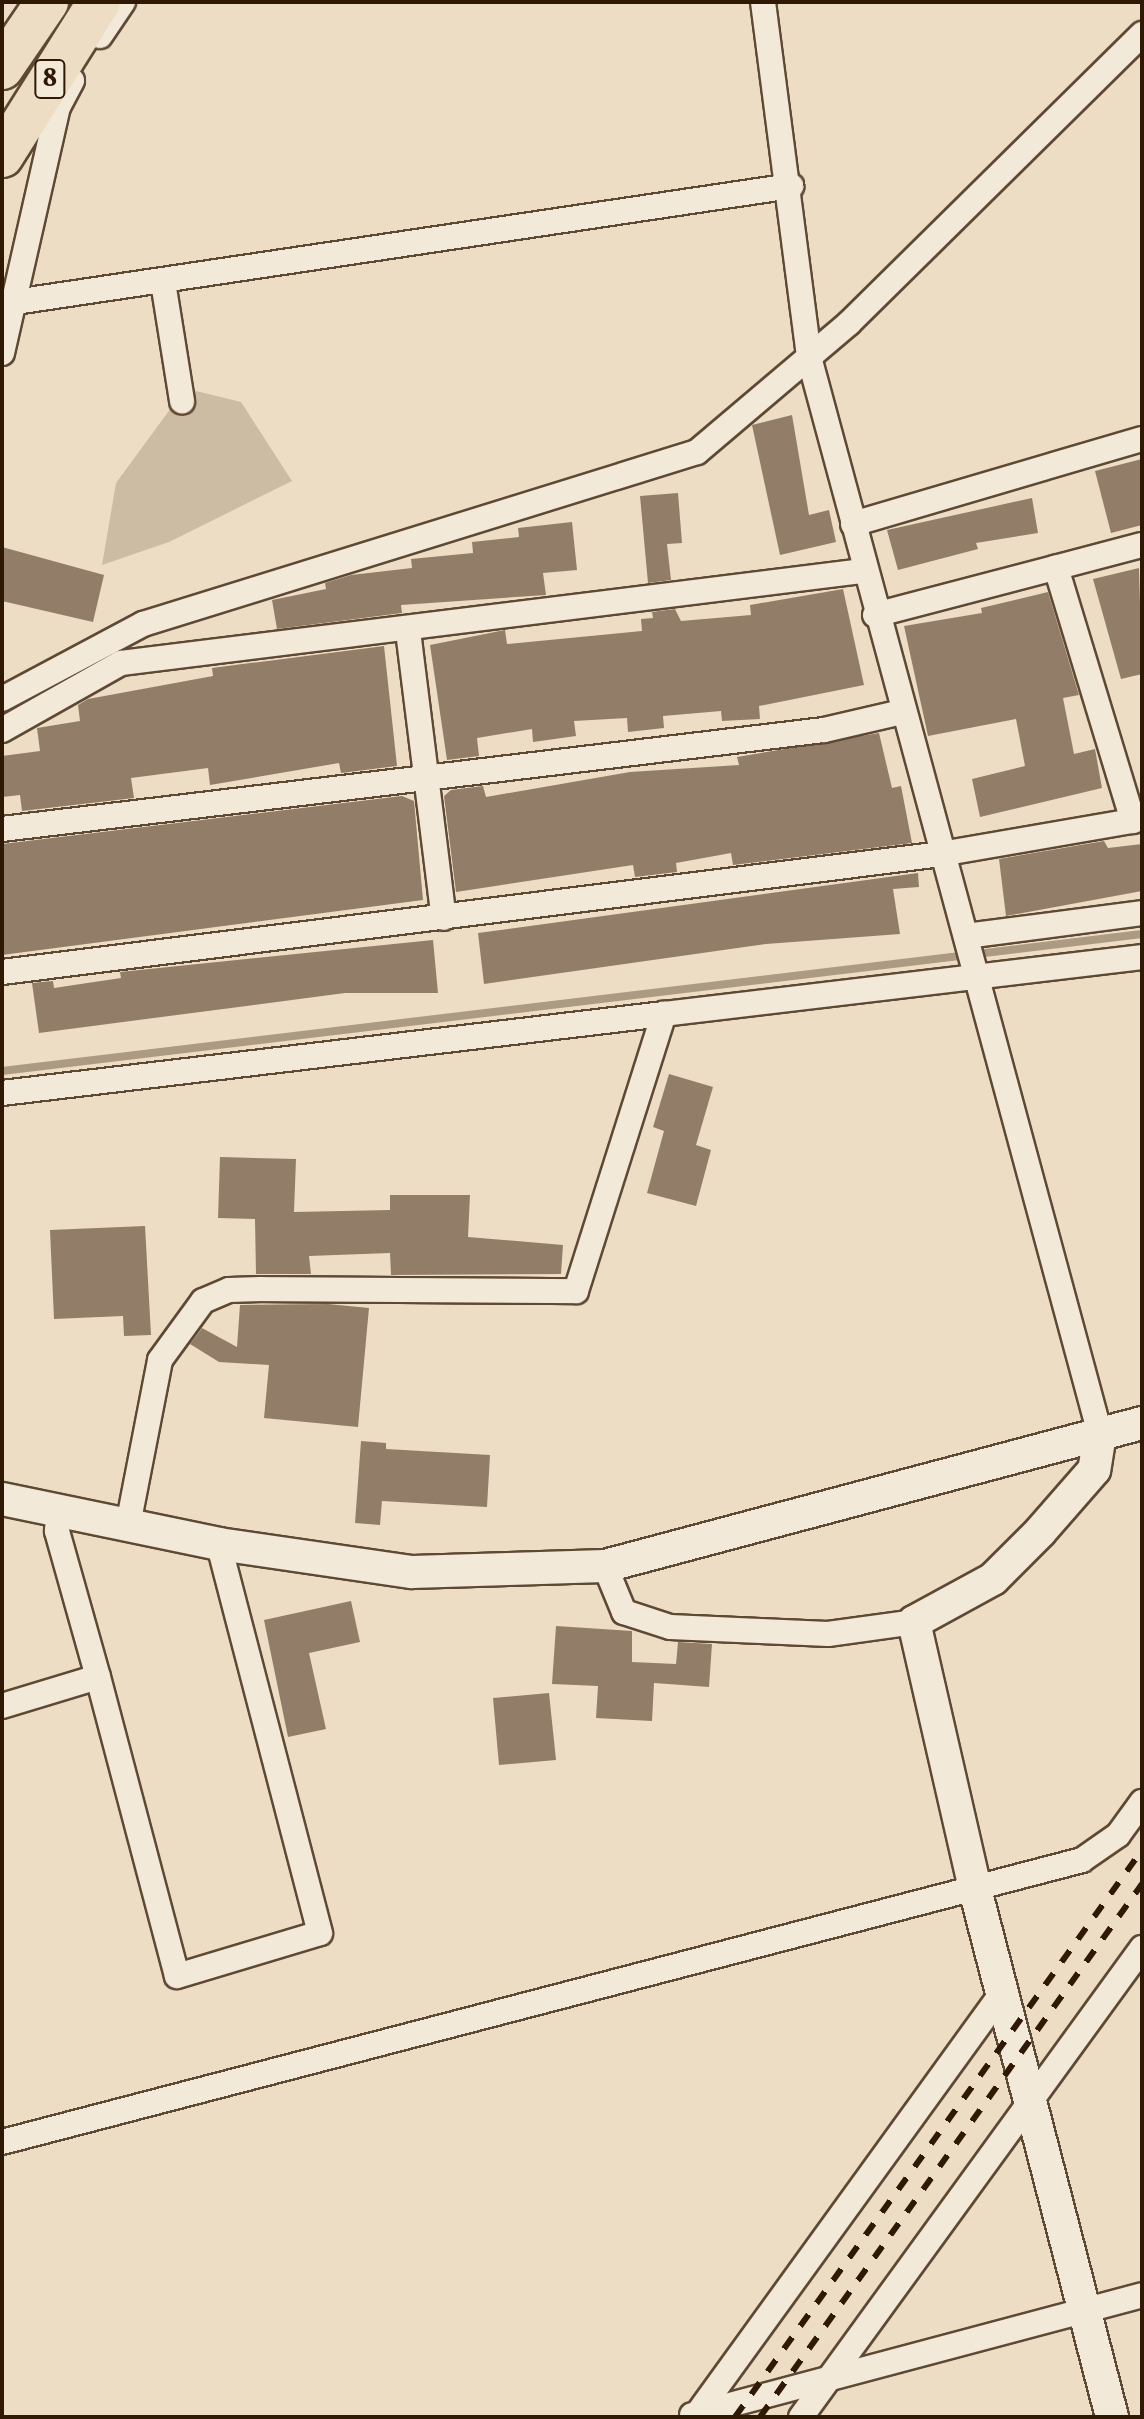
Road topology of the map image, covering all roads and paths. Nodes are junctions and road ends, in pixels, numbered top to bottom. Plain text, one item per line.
1 (47, 2) edge
2 (99, 2) edge
3 (123, 2) edge
4 (763, 2) edge
5 (1142, 34) edge
6 (2, 68) edge
7 (2, 156) edge
8 (791, 186) junction
9 (163, 282) junction
10 (15, 302) junction
11 (2, 353) edge
12 (809, 357) junction
13 (182, 401) dead end
14 (1142, 439) edge
15 (853, 524) junction
16 (1142, 545) edge
17 (1056, 567) junction
18 (863, 571) junction
19 (875, 615) junction
20 (408, 631) junction
21 (2, 699) edge
22 (902, 712) junction
23 (2, 730) edge
24 (426, 777) junction
25 (1138, 821) edge
26 (2, 829) edge
27 (941, 854) junction
28 (1142, 913) edge
29 (444, 918) junction
30 (966, 936) junction
31 (1142, 957) edge
32 (2, 972) edge
33 (978, 978) junction
34 (664, 1014) junction
35 (2, 1093) edge
36 (1142, 1423) edge
37 (1100, 1434) junction
38 (2, 1499) edge
39 (59, 1510) junction
40 (128, 1525) junction
41 (219, 1544) junction
42 (605, 1566) junction
43 (914, 1622) junction
44 (98, 1677) junction
45 (2, 1706) edge
46 (1142, 1802) edge
47 (975, 1889) junction
48 (1142, 1948) edge
49 (1002, 1993) junction
50 (1031, 2106) junction
51 (2, 2142) edge
52 (1142, 2295) edge
53 (1084, 2310) junction
54 (827, 2379) junction
55 (692, 2416) edge
56 (801, 2417) edge
57 (1112, 2417) edge

1 - 6 highway, 8
2 - 7 highway, 8
3 - 10 street
4 - 8 street
5 - 12 street
8 - 9 street
8 - 12 street
9 - 10 street
9 - 13 street
10 - 11 street
12 - 15 street
12 - 21 street
14 - 15 street
15 - 18 street
16 - 17 street
17 - 19 street
17 - 25 street
18 - 19 street
18 - 20 street
19 - 22 street
20 - 23 street
20 - 24 street
22 - 24 street
22 - 27 street
24 - 26 street
24 - 29 street
25 - 27 street
27 - 29 street
27 - 30 street
28 - 30 street
29 - 32 street
30 - 33 street
31 - 33 street
33 - 34 street
33 - 37 street
34 - 35 street
34 - 40 street
36 - 37 street
37 - 42 street
37 - 43 street
38 - 39 street
39 - 40 street
39 - 44 street
40 - 41 street
41 - 42 street
41 - 44 street
42 - 43 street
43 - 47 street
44 - 45 street
46 - 47 street
47 - 49 street
47 - 51 street
48 - 50 street
49 - 50 street
49 - 55 street
50 - 53 street
50 - 54 street
52 - 53 street
53 - 54 street
53 - 57 street
54 - 55 street
54 - 56 street

